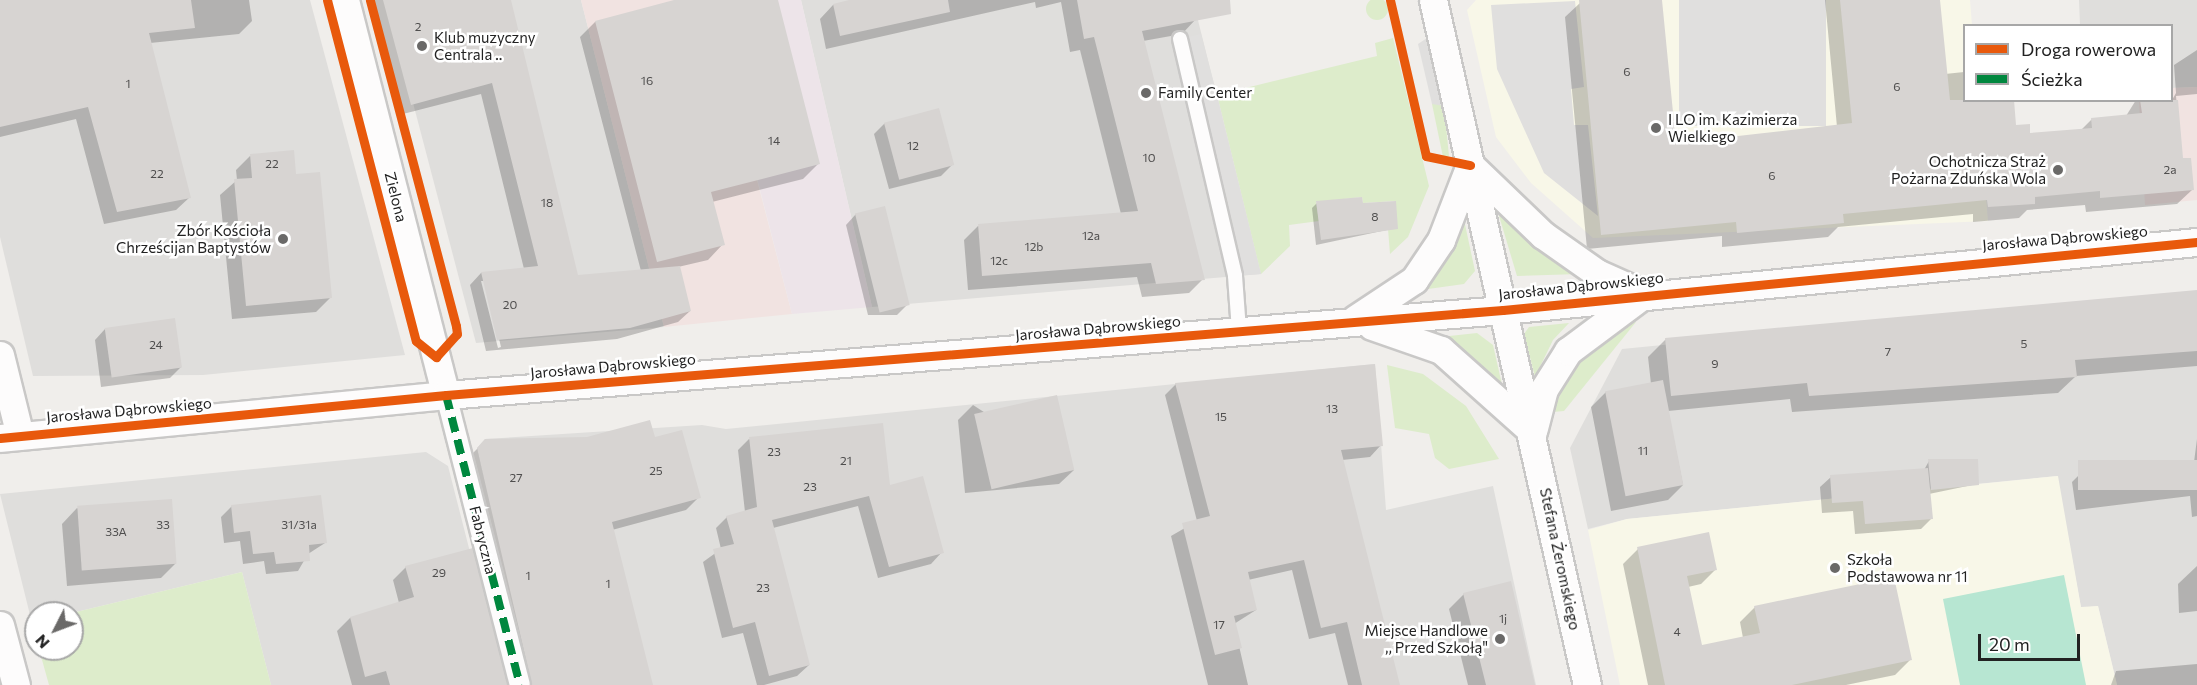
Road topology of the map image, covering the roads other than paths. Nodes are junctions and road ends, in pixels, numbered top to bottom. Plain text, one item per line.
1 (345, 0) edge
2 (1433, 0) edge
3 (1180, 39) dead end
4 (1470, 165) junction
5 (2197, 242) edge
6 (1644, 294) junction
7 (1503, 310) junction
8 (1352, 321) junction
9 (1239, 332) junction
10 (0, 355) edge
11 (446, 395) junction
12 (1533, 432) junction
13 (10, 437) edge
14 (0, 625) edge
15 (16, 685) edge
16 (520, 685) edge
17 (1587, 685) edge

1 - 11 street, Zielona
2 - 4 street, Stefana Żeromskiego
3 - 9 lane
4 - 6 street
4 - 7 street, Stefana Żeromskiego
4 - 8 street, Jarosława Dąbrowskiego
5 - 6 street, Jarosława Dąbrowskiego
6 - 7 street, Jarosława Dąbrowskiego
6 - 12 street, Jarosława Dąbrowskiego
7 - 8 street, Jarosława Dąbrowskiego
7 - 12 street, Stefana Żeromskiego
8 - 9 street, Jarosława Dąbrowskiego
8 - 12 street
9 - 11 street, Jarosława Dąbrowskiego
10 - 13 street
11 - 13 street, Jarosława Dąbrowskiego
11 - 16 street, Fabryczna
12 - 17 street, Stefana Żeromskiego
14 - 15 street

